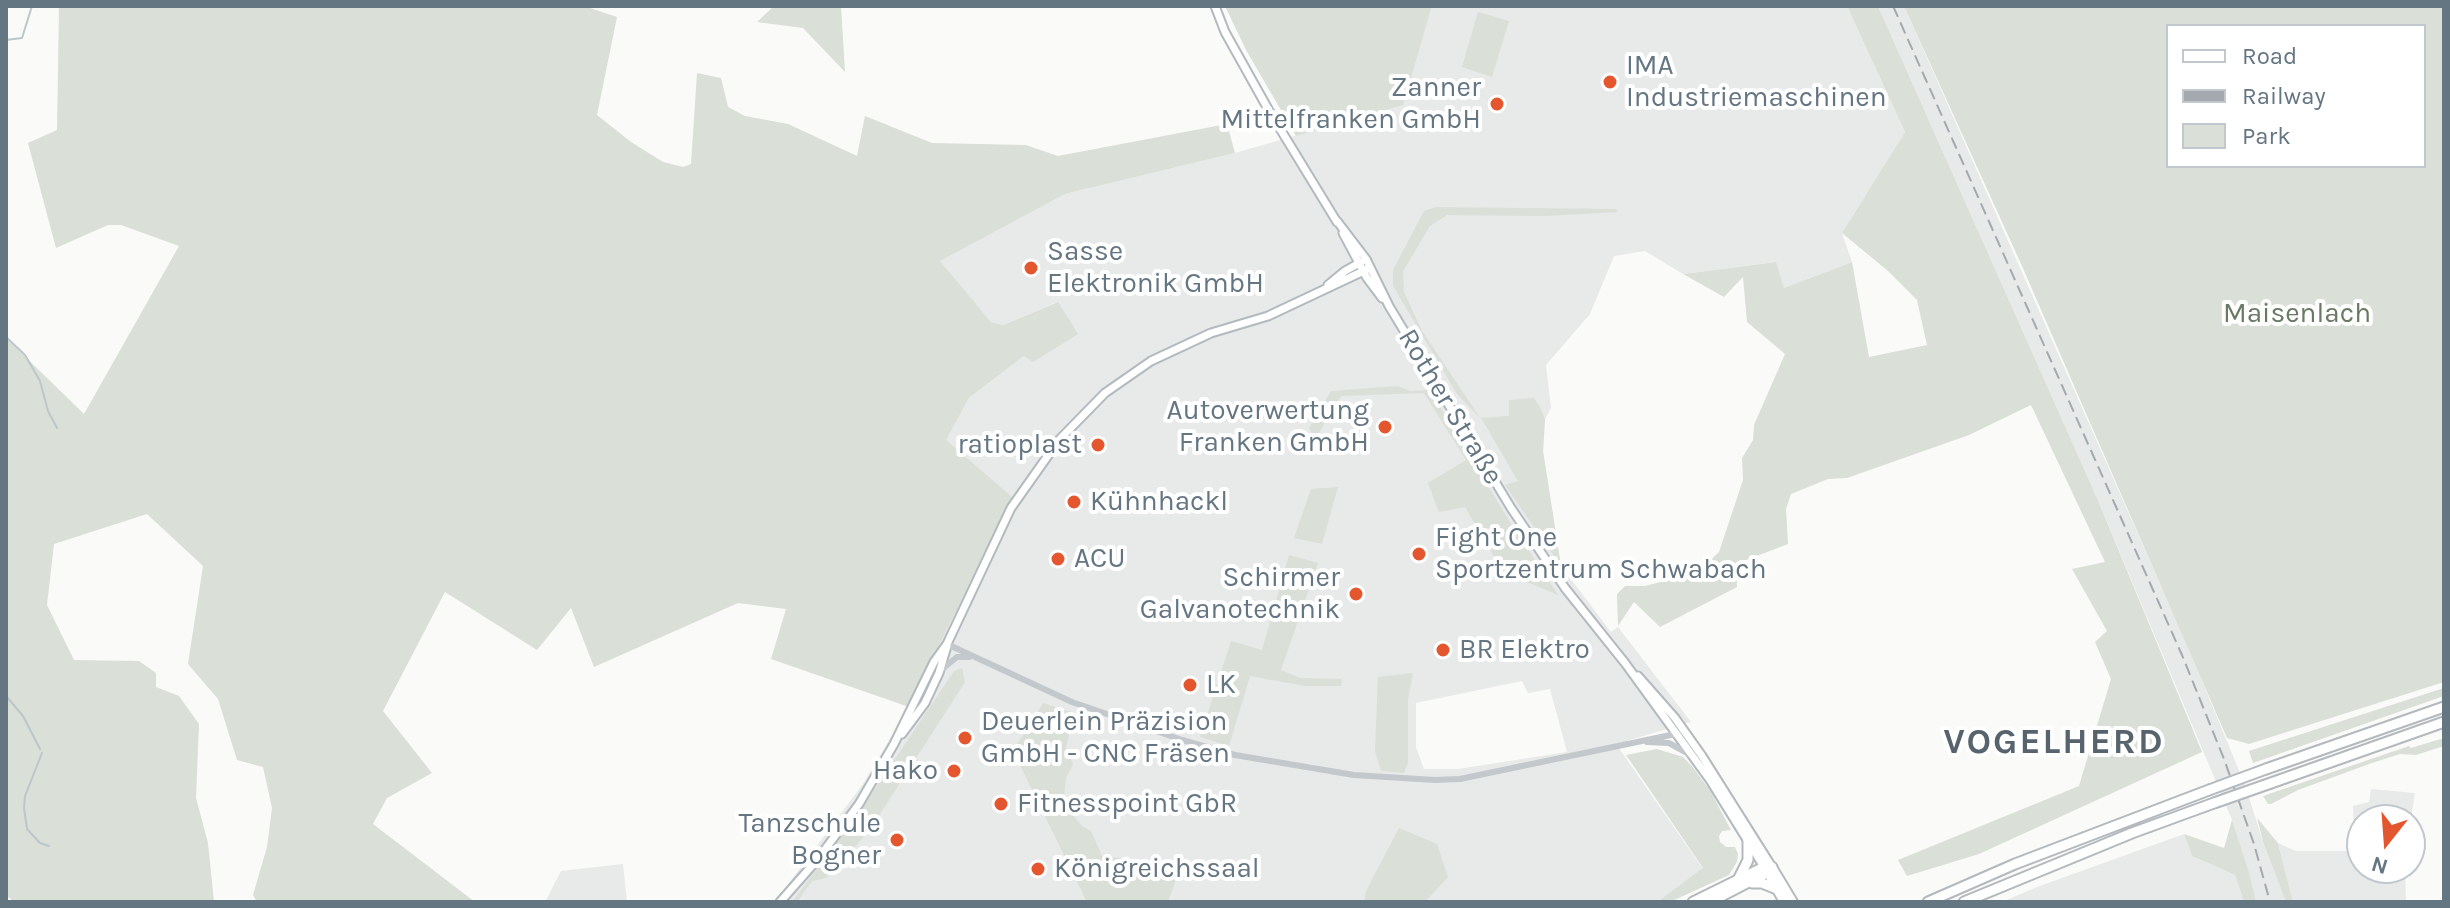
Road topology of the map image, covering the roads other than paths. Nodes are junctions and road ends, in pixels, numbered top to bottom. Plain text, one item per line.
1 (1215, 6) edge
2 (1362, 261) junction
3 (1367, 270) junction
4 (1324, 289) junction
5 (947, 644) junction
6 (983, 660) junction
7 (1625, 663) junction
8 (939, 673) junction
9 (2444, 707) edge
10 (2444, 722) edge
11 (1685, 732) junction
12 (1675, 733) junction
13 (1636, 742) junction
14 (894, 744) junction
15 (1692, 756) junction
16 (1748, 840) junction
17 (1768, 869) junction
18 (1744, 882) junction
19 (1777, 889) junction
20 (780, 902) edge
21 (1693, 902) edge
22 (1710, 902) edge
23 (1784, 902) edge
24 (1793, 902) edge
25 (1928, 902) edge
26 (1964, 902) edge

1 - 2 main road, Rother Straße
2 - 3 main road, Rother Straße
2 - 4 main road
3 - 4 main road
3 - 7 main road, Rother Straße
4 - 5 main road
5 - 6 street
5 - 8 main road
5 - 14 main road
6 - 8 street
6 - 13 street
7 - 11 main road, Rother Straße
7 - 12 main road, Rother Straße
8 - 14 main road
9 - 25 highway, bridge
10 - 26 highway, bridge
11 - 12 street
11 - 17 main road, Rother Straße
12 - 13 street
12 - 15 main road, Rother Straße
13 - 15 street
14 - 20 main road
15 - 16 main road, Rother Straße
16 - 17 main road, Rother Straße
16 - 18 highway
17 - 18 highway
17 - 19 main road, Rother Straße
17 - 24 main road, Rother Straße
18 - 19 highway
18 - 21 highway
18 - 22 highway
19 - 23 main road, Rother Straße

